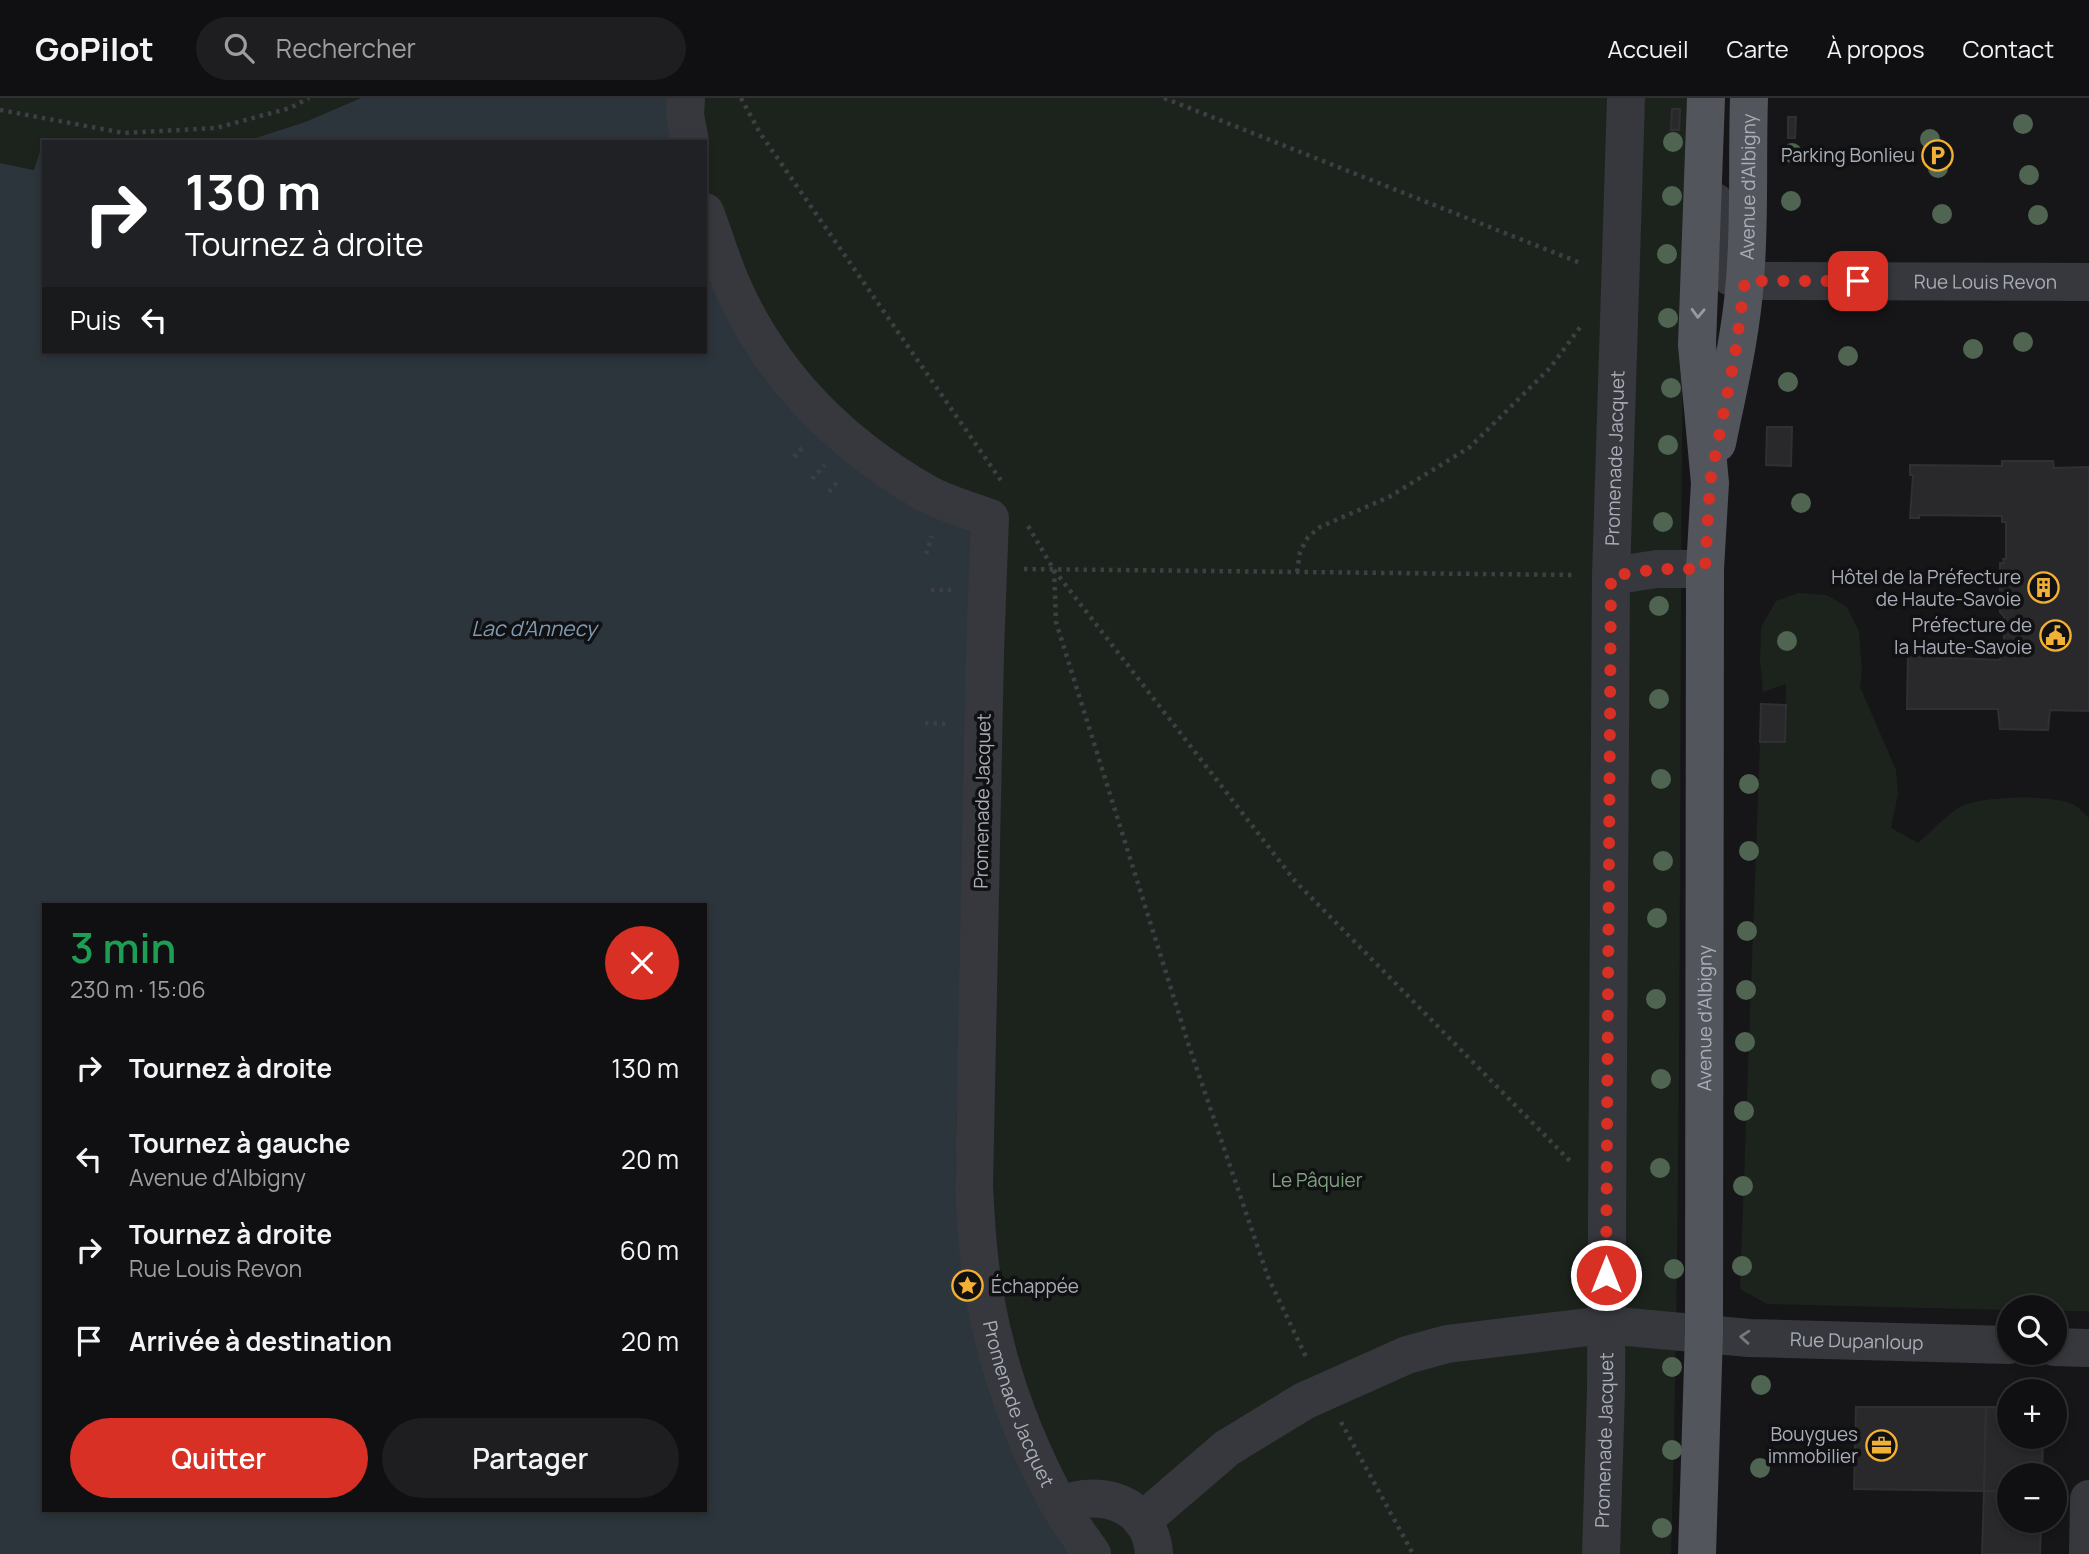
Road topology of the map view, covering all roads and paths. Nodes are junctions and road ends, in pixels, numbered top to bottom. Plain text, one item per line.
1 (309, 98) edge
2 (686, 98) edge
3 (741, 98) edge
4 (1164, 98) edge
5 (1626, 98) edge
6 (1706, 98) edge
7 (1749, 98) edge
8 (0, 110) edge
9 (690, 140) edge
10 (707, 217) edge
11 (1622, 279) junction
12 (2080, 280) edge
13 (1745, 281) junction
14 (1710, 482) junction
15 (1007, 490) dead end
16 (1027, 524) dead end
17 (936, 526) dead end
18 (926, 554) dead end
19 (1054, 569) junction
20 (1705, 569) junction
21 (1297, 572) junction
22 (1611, 576) junction
23 (1606, 1199) junction
24 (1605, 1325) junction
25 (1704, 1334) junction
26 (1997, 1345) edge
27 (2067, 1347) edge
28 (2089, 1348) edge
29 (1323, 1392) junction
30 (2089, 1499) edge
31 (1060, 1506) junction
32 (1148, 1537) edge
33 (1092, 1554) edge
34 (1413, 1554) edge
35 (1601, 1554) edge
36 (1697, 1554) edge
37 (2088, 1554) edge

1 - 8 path
2 - 9 street
3 - 15 path
4 - 11 path
5 - 11 street, Promenade Jacquet
6 - 13 street
6 -> 14 main road, Avenue d'Albigny
7 - 13 main road, Avenue d'Albigny
10 - 31 street, Promenade Jacquet
11 - 21 path
11 - 22 street, Promenade Jacquet
12 - 13 street, Rue Louis Revon
13 - 14 main road, Avenue d'Albigny
14 - 20 main road, Avenue d'Albigny
16 - 19 path
17 - 18 path
19 - 21 path
19 - 23 path
19 - 29 path
20 - 22 street
20 - 25 main road, Avenue d'Albigny
21 - 22 path
22 - 23 street, Promenade Jacquet
23 - 24 street, Promenade Jacquet
24 - 25 street, Rue Dupanloup
24 - 29 street, Promenade Jacquet
24 - 35 street, Promenade Jacquet
26 -> 25 street, Rue Dupanloup
25 - 36 main road, Avenue d'Albigny
27 - 28 street
29 - 32 street, Promenade Jacquet
29 - 34 path
30 - 37 street
31 - 32 street, Promenade Jacquet
31 - 33 street, Promenade Jacquet

